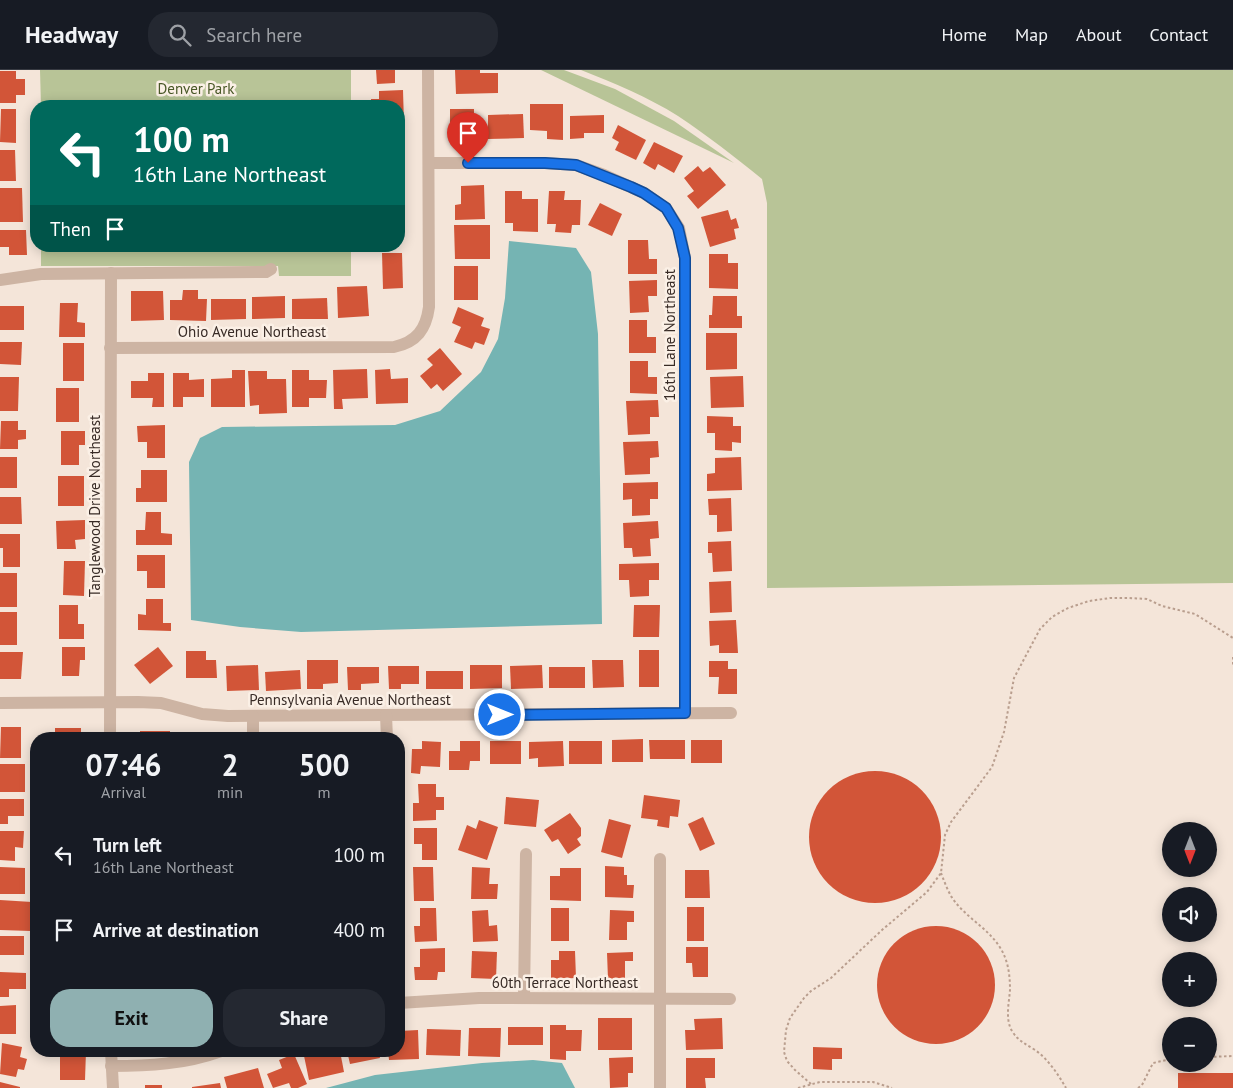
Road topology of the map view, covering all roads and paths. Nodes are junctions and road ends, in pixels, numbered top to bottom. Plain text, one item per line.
1 (428, 70) edge
2 (429, 163) junction
3 (270, 269) dead end
4 (112, 273) junction
5 (0, 280) edge
6 (110, 348) junction
7 (1233, 638) edge
8 (1233, 657) edge
9 (1233, 665) edge
10 (0, 703) edge
11 (109, 703) junction
12 (685, 713) junction
13 (731, 713) dead end
14 (386, 715) junction
15 (253, 716) junction
16 (110, 732) edge
17 (253, 732) edge
18 (386, 732) edge
19 (526, 854) dead end
20 (660, 859) dead end
21 (940, 873) junction
22 (524, 998) junction
23 (660, 998) junction
24 (730, 999) dead end
25 (405, 1003) edge
26 (1233, 1056) edge
27 (111, 1057) edge
28 (201, 1057) edge
29 (1217, 1057) edge
30 (1162, 1061) edge
31 (112, 1066) junction
32 (811, 1084) junction
33 (113, 1088) edge
34 (660, 1088) edge
35 (798, 1088) edge
36 (892, 1088) edge
37 (1066, 1088) edge
38 (1138, 1088) edge

1 - 2 street
2 - 6 street, Ohio Avenue Northeast
2 - 12 street, 16th Lane Northeast
3 - 4 street
4 - 5 street
4 - 6 street, Tanglewood Drive Northeast
6 - 11 street, Tanglewood Drive Northeast
7 - 21 path
8 - 9 path
10 - 11 street, Pennsylvania Avenue Northeast
11 - 15 street, Pennsylvania Avenue Northeast
11 - 16 street, Tanglewood Drive Northeast
12 - 13 street, Pennsylvania Avenue Northeast
12 - 14 street, Pennsylvania Avenue Northeast
14 - 15 street, Pennsylvania Avenue Northeast
14 - 18 street
15 - 17 street
19 - 22 street
20 - 23 street
21 - 32 path
21 - 37 path
22 - 23 street, 60th Terrace Northeast
22 - 25 street, 60th Terrace Northeast
23 - 24 street, 60th Terrace Northeast
23 - 34 street
26 - 29 path
27 - 31 street
28 - 31 street
30 - 38 path
31 - 33 street
32 - 35 path
32 - 36 path

